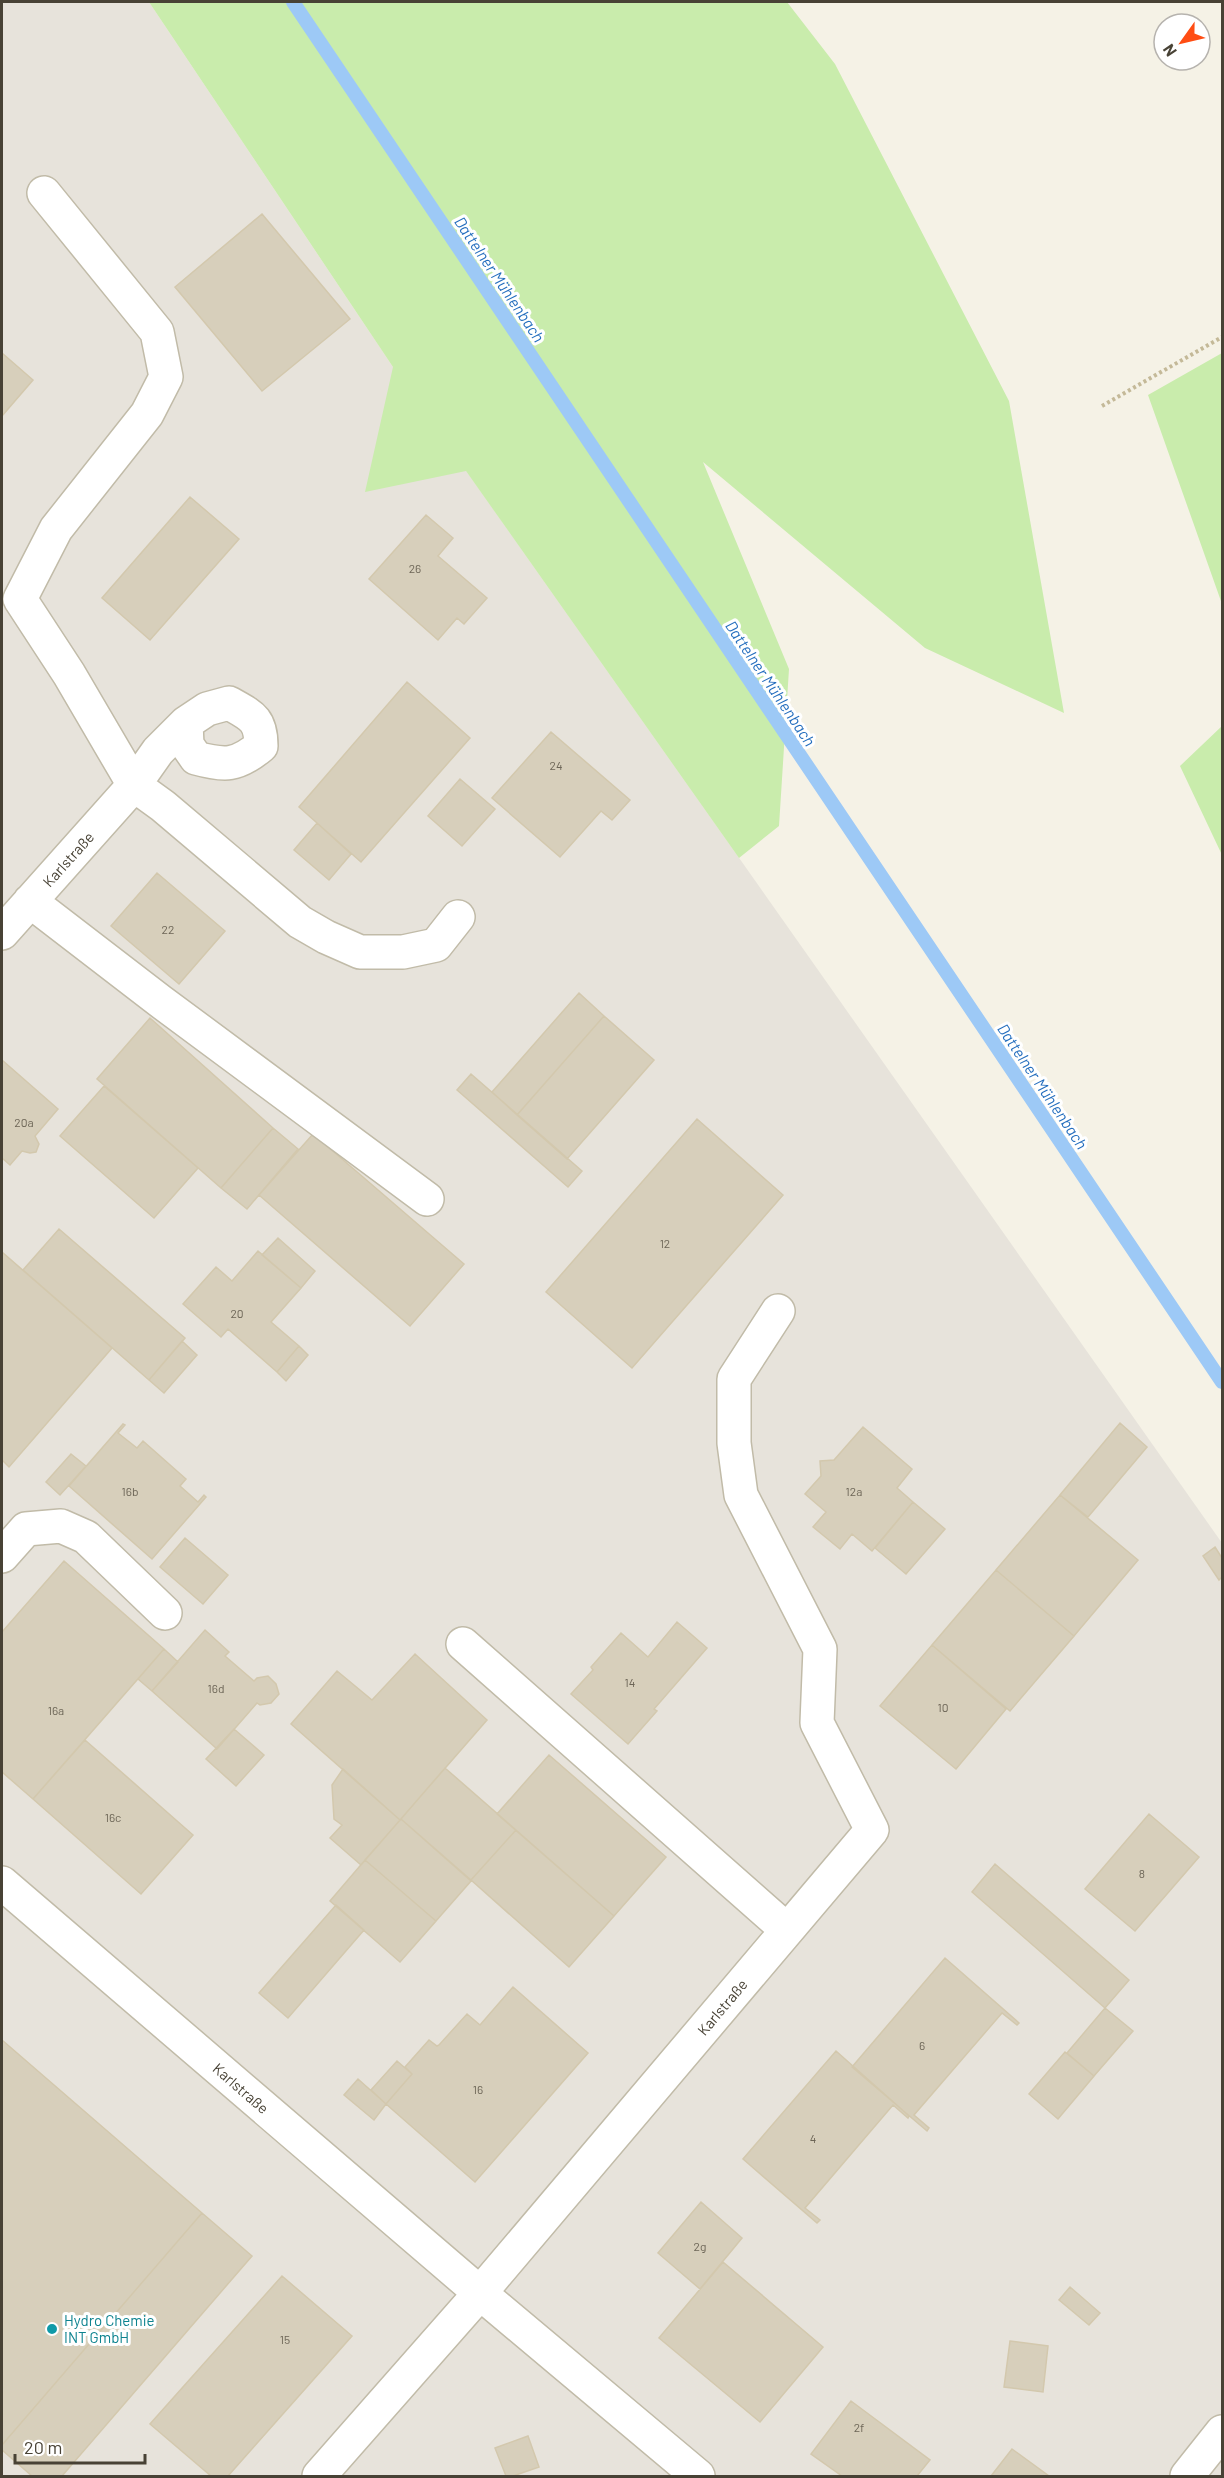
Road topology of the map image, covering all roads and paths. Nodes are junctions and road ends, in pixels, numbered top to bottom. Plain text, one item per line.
1 (44, 193) dead end
2 (1222, 336) edge
3 (1102, 406) dead end
4 (186, 723) dead end
5 (134, 785) junction
6 (30, 901) junction
7 (458, 917) dead end
8 (2, 933) edge
9 (427, 1199) dead end
10 (778, 1311) dead end
11 (2, 1556) edge
12 (165, 1613) dead end
13 (463, 1644) dead end
14 (2, 1883) edge
15 (787, 1930) junction
16 (480, 2293) junction
17 (1222, 2432) edge
18 (319, 2476) edge
19 (698, 2476) edge
20 (1187, 2476) edge

1 - 5 street
2 - 3 path
4 - 5 street, Karlstraße
5 - 6 street, Karlstraße
5 - 7 street
6 - 8 street, Karlstraße
6 - 9 street
10 - 15 street, Karlstraße
11 - 12 street
13 - 15 street
14 - 16 street, Karlstraße
15 - 16 street, Karlstraße
16 - 18 street, Karlstraße
16 - 19 street, Karlstraße
17 - 20 street

